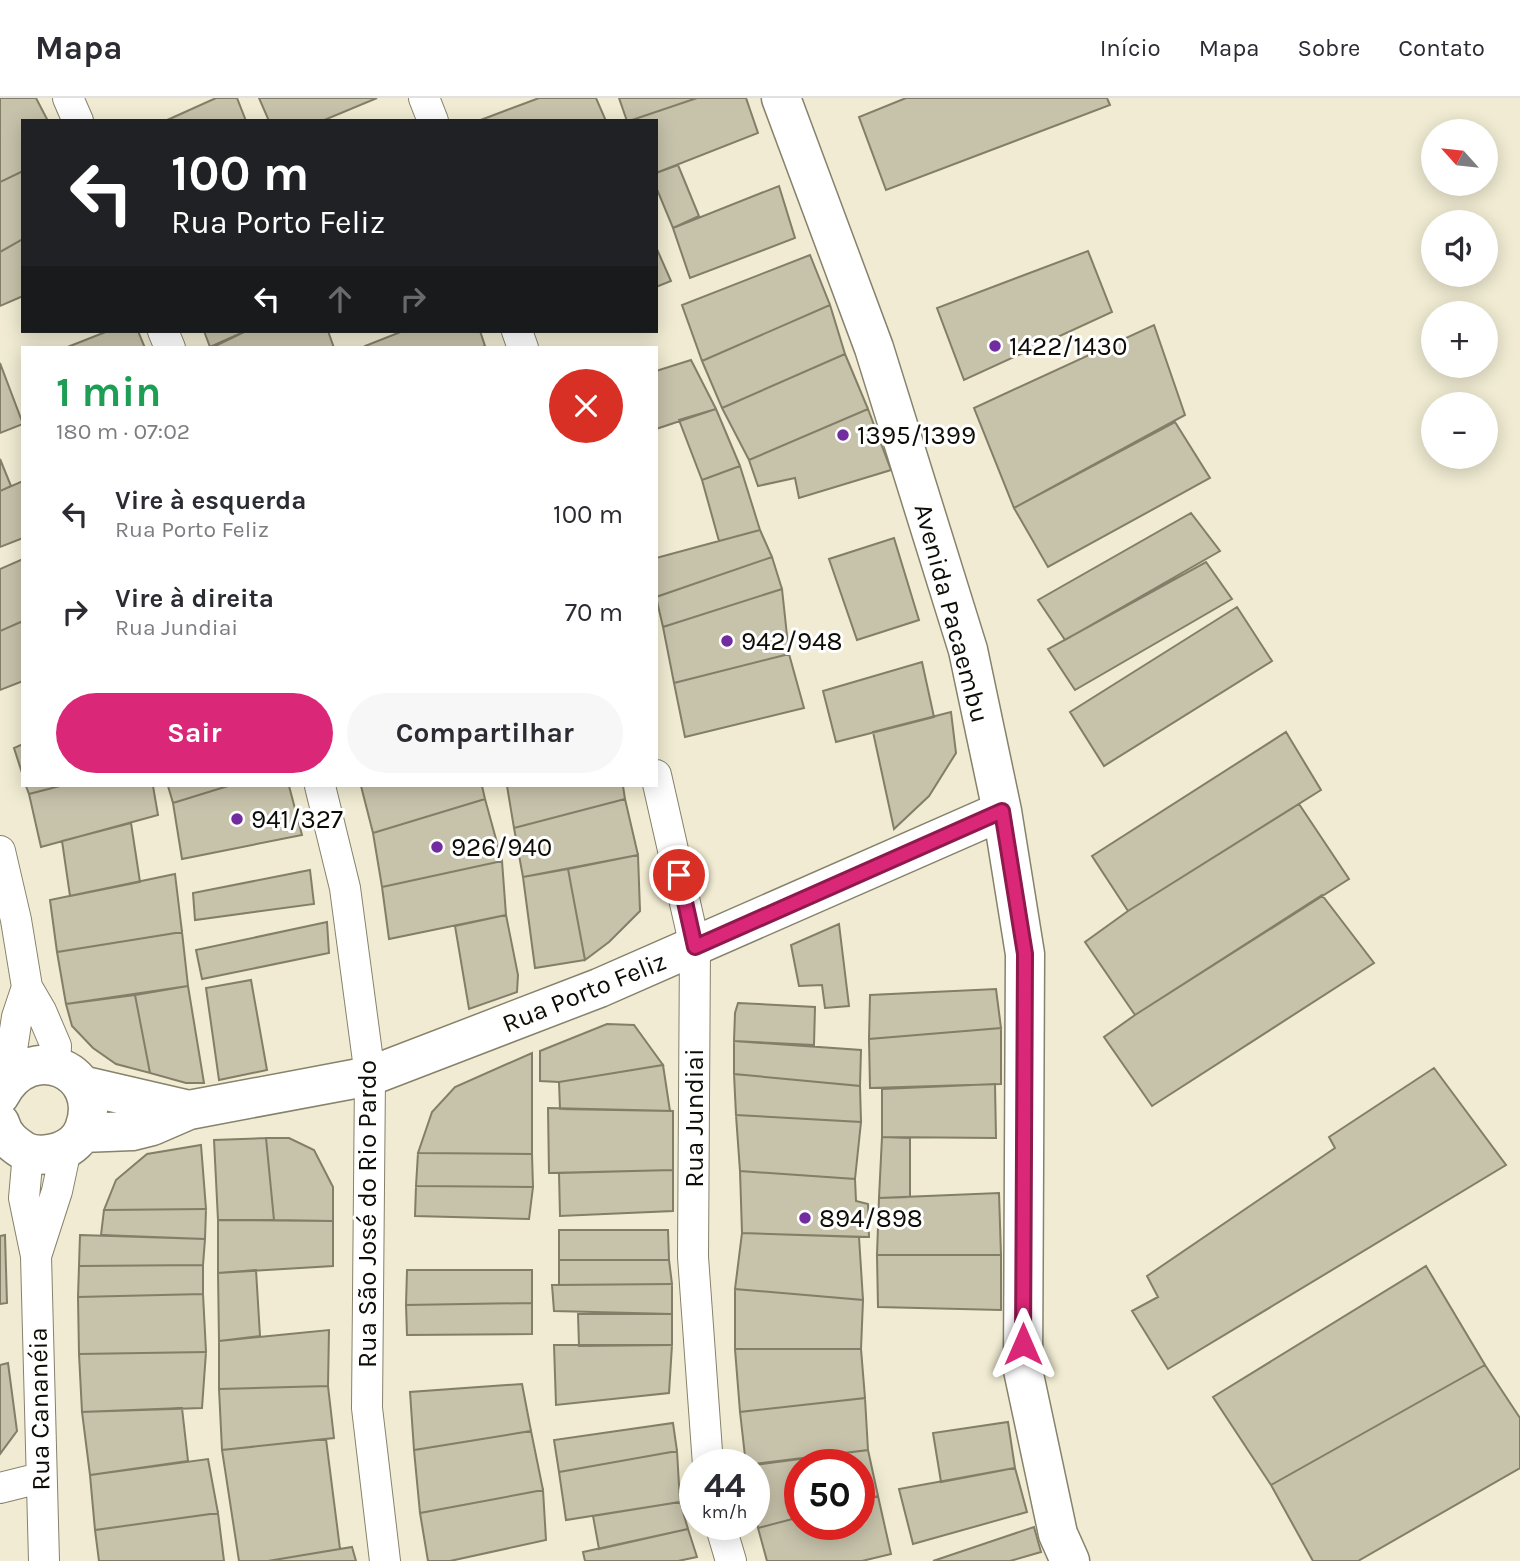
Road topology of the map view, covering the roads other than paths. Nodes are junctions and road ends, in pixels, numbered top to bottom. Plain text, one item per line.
1 (68, 98) edge
2 (424, 98) edge
3 (781, 98) edge
4 (77, 119) edge
5 (432, 119) edge
6 (658, 784) edge
7 (320, 787) edge
8 (1002, 811) junction
9 (0, 850) edge
10 (695, 947) junction
11 (27, 987) junction
12 (68, 1075) junction
13 (370, 1076) junction
14 (3, 1089) edge
15 (189, 1110) junction
16 (9, 1140) edge
17 (74, 1141) junction
18 (36, 1256) junction
19 (707, 1449) edge
20 (40, 1478) junction
21 (0, 1488) edge
22 (725, 1540) edge
23 (44, 1561) edge
24 (385, 1561) edge
25 (731, 1561) edge
26 (1070, 1561) edge

1 - 4 street
2 - 5 street
3 - 8 main road, Avenida Pacaembu
6 - 10 street, Rua Jundiai
7 - 13 street, Rua São José do Rio Pardo
8 - 10 main road, Rua Porto Feliz
8 - 26 main road, Avenida Pacaembu
9 - 11 street
10 - 13 main road, Rua Porto Feliz
10 - 19 street, Rua Jundiai
11 - 12 street
11 - 14 street
12 - 14 main road, Rua Porto Feliz
12 - 15 main road, Rua Porto Feliz
12 - 17 main road
13 - 15 main road, Rua Porto Feliz
13 - 24 street, Rua São José do Rio Pardo
15 - 17 main road, Rua Porto Feliz
16 - 17 main road, Rua Porto Feliz
16 - 18 street, Rua Cananéia
17 - 18 street, Rua Cananéia
18 - 20 street, Rua Cananéia
20 - 21 street
20 - 23 street, Rua Cananéia
22 - 25 street

